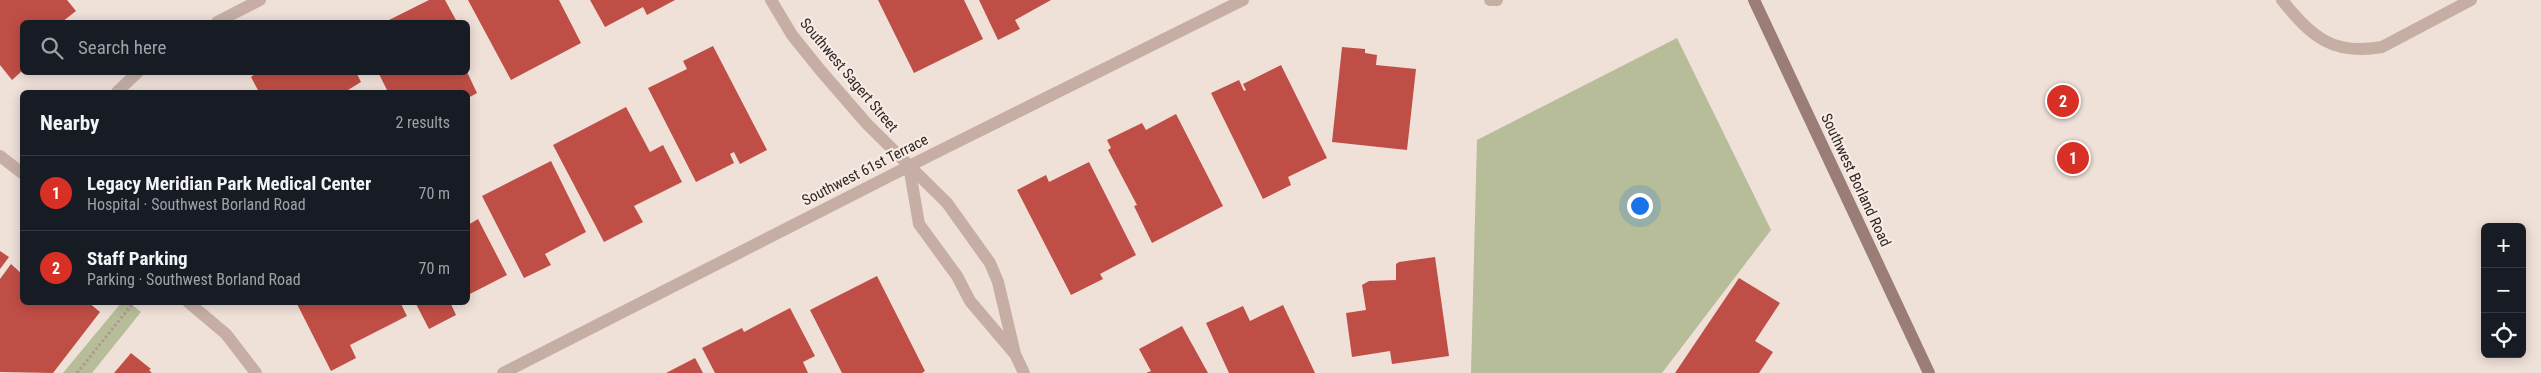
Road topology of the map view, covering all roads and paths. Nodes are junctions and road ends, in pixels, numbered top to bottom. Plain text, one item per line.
1 (260, 0) edge
2 (771, 0) edge
3 (1243, 0) edge
4 (1490, 0) edge
5 (1497, 0) edge
6 (1754, 0) edge
7 (2282, 0) edge
8 (2471, 0) edge
9 (221, 20) edge
10 (135, 75) edge
11 (119, 90) edge
12 (0, 156) edge
13 (909, 166) junction
14 (20, 171) edge
15 (132, 305) edge
16 (192, 305) edge
17 (1015, 354) junction
18 (77, 373) edge
19 (256, 373) edge
20 (504, 373) edge
21 (1024, 373) edge
22 (1929, 373) edge

1 - 9 street
2 - 13 street, Southwest Sagert Street
3 - 13 street, Southwest 61st Terrace
4 - 5 street
6 - 22 main road, Southwest Borland Road
7 - 8 street
10 - 11 street
12 - 14 street
13 - 17 street, Southwest Sagert Street
13 - 17 street, Southwest Sagert Street
13 - 20 street, Southwest 61st Terrace
15 - 18 path
16 - 19 street
17 - 21 street, Southwest Sagert Street

